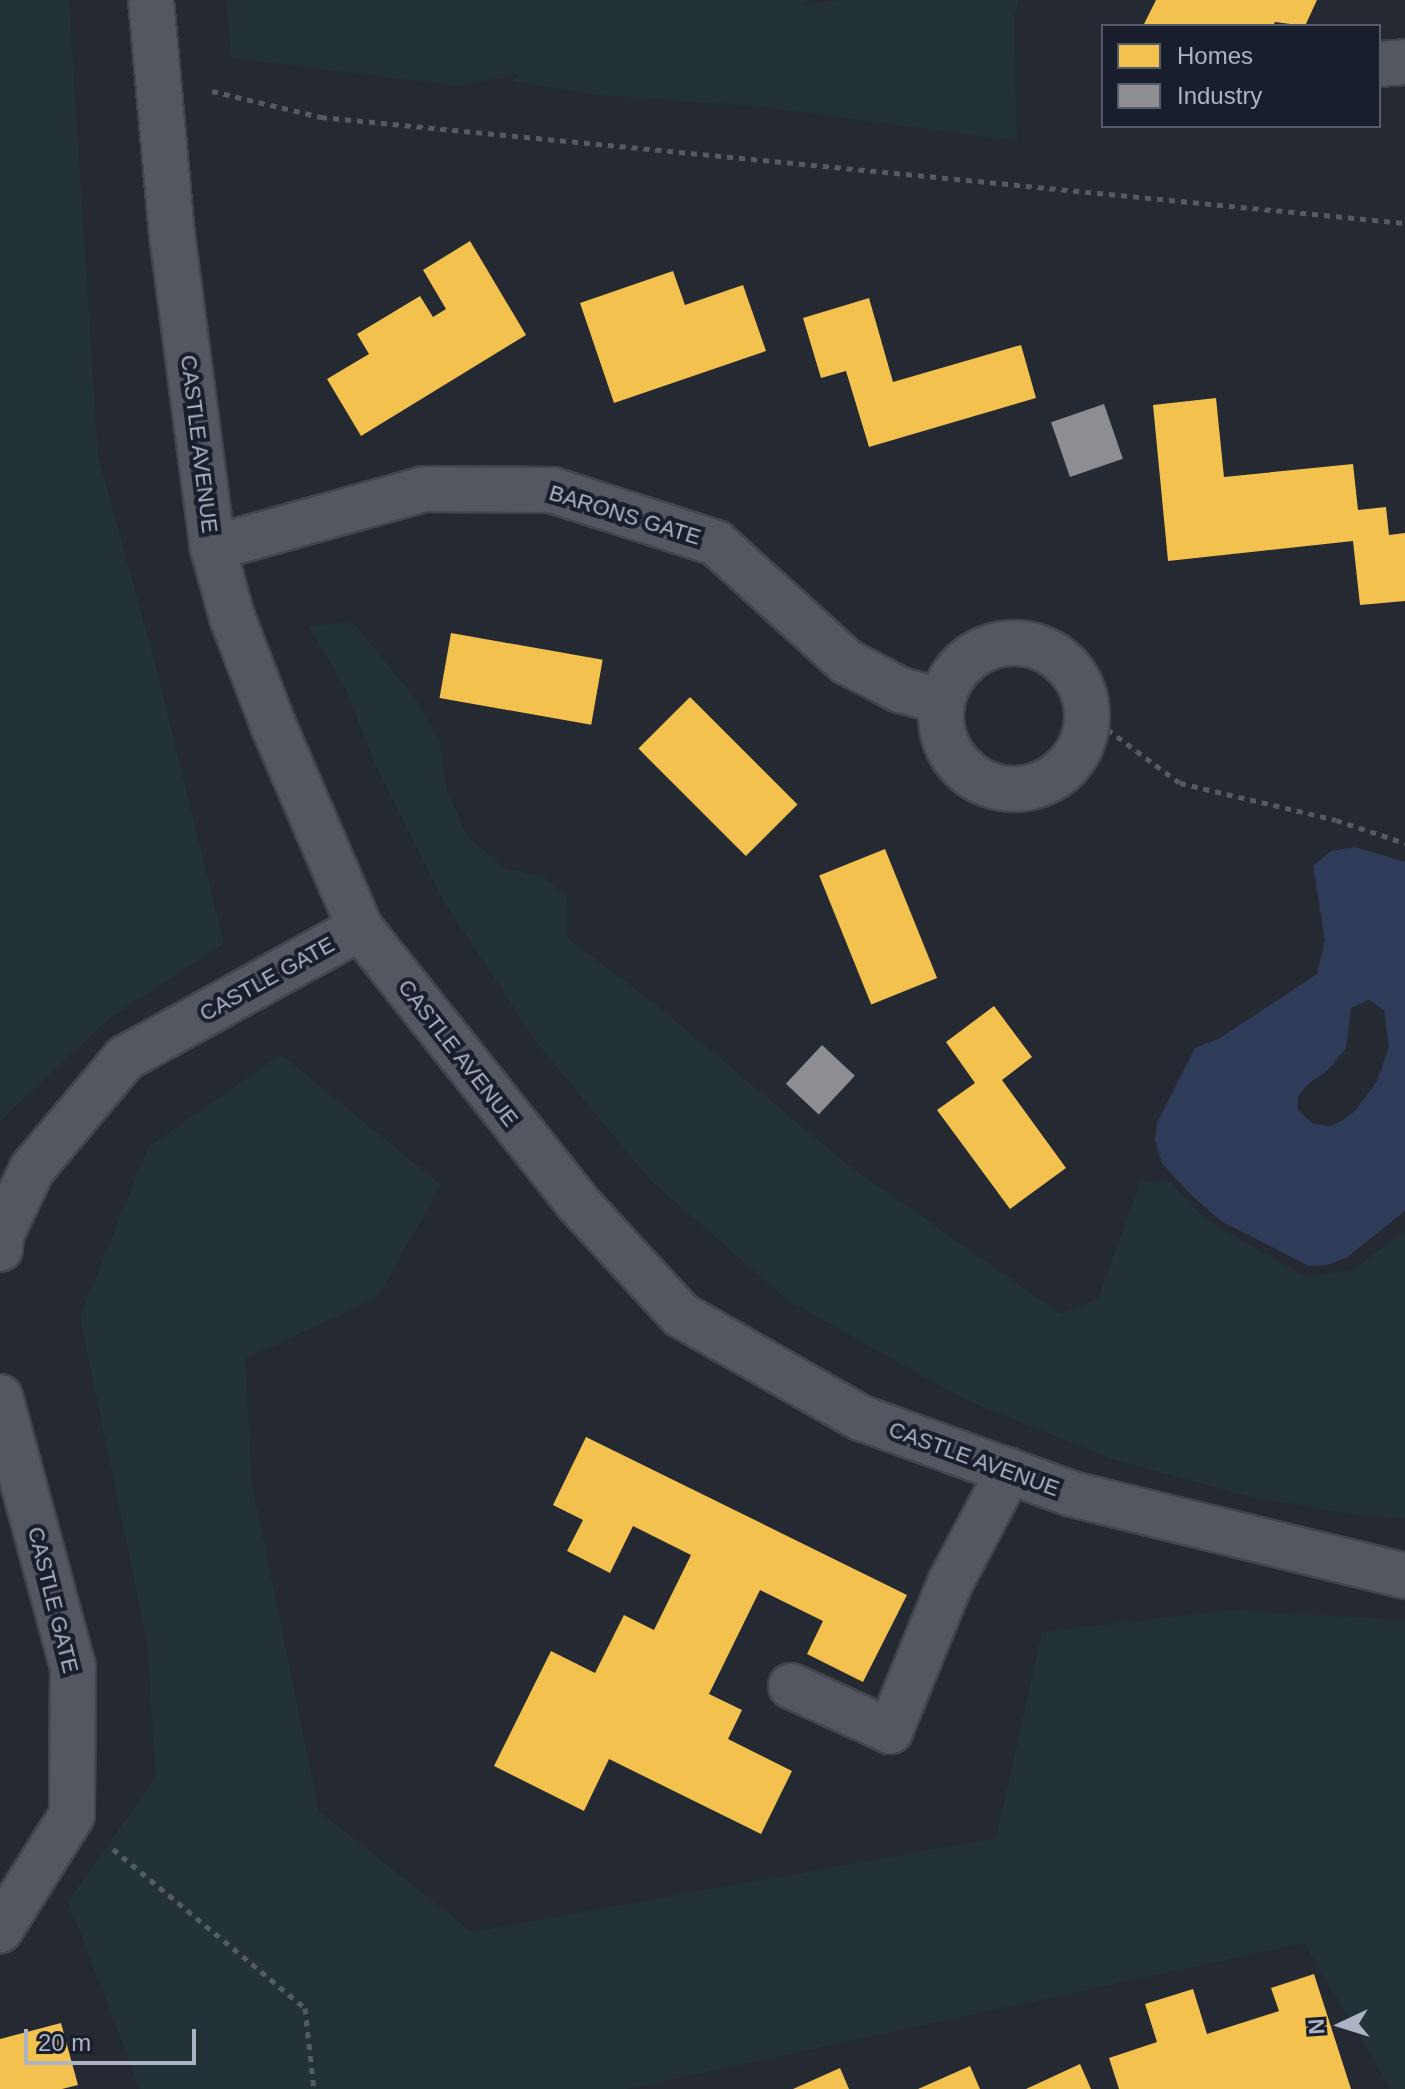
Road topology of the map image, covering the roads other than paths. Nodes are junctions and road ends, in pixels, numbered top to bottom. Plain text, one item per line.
1 (151, 0) edge
2 (1405, 62) edge
3 (1381, 64) edge
4 (213, 548) junction
5 (942, 701) junction
6 (360, 928) junction
7 (0, 1249) edge
8 (0, 1397) edge
9 (1009, 1471) junction
10 (1405, 1576) edge
11 (791, 1686) dead end
12 (0, 1930) edge

1 - 4 street, CASTLE AVENUE
2 - 3 street
4 - 5 street, BARONS GATE
4 - 6 street, CASTLE AVENUE
5 - 5 street
6 - 7 street, CASTLE GATE
6 - 9 street, CASTLE AVENUE
8 - 12 street, CASTLE GATE
9 - 10 street, CASTLE AVENUE
9 - 11 street

